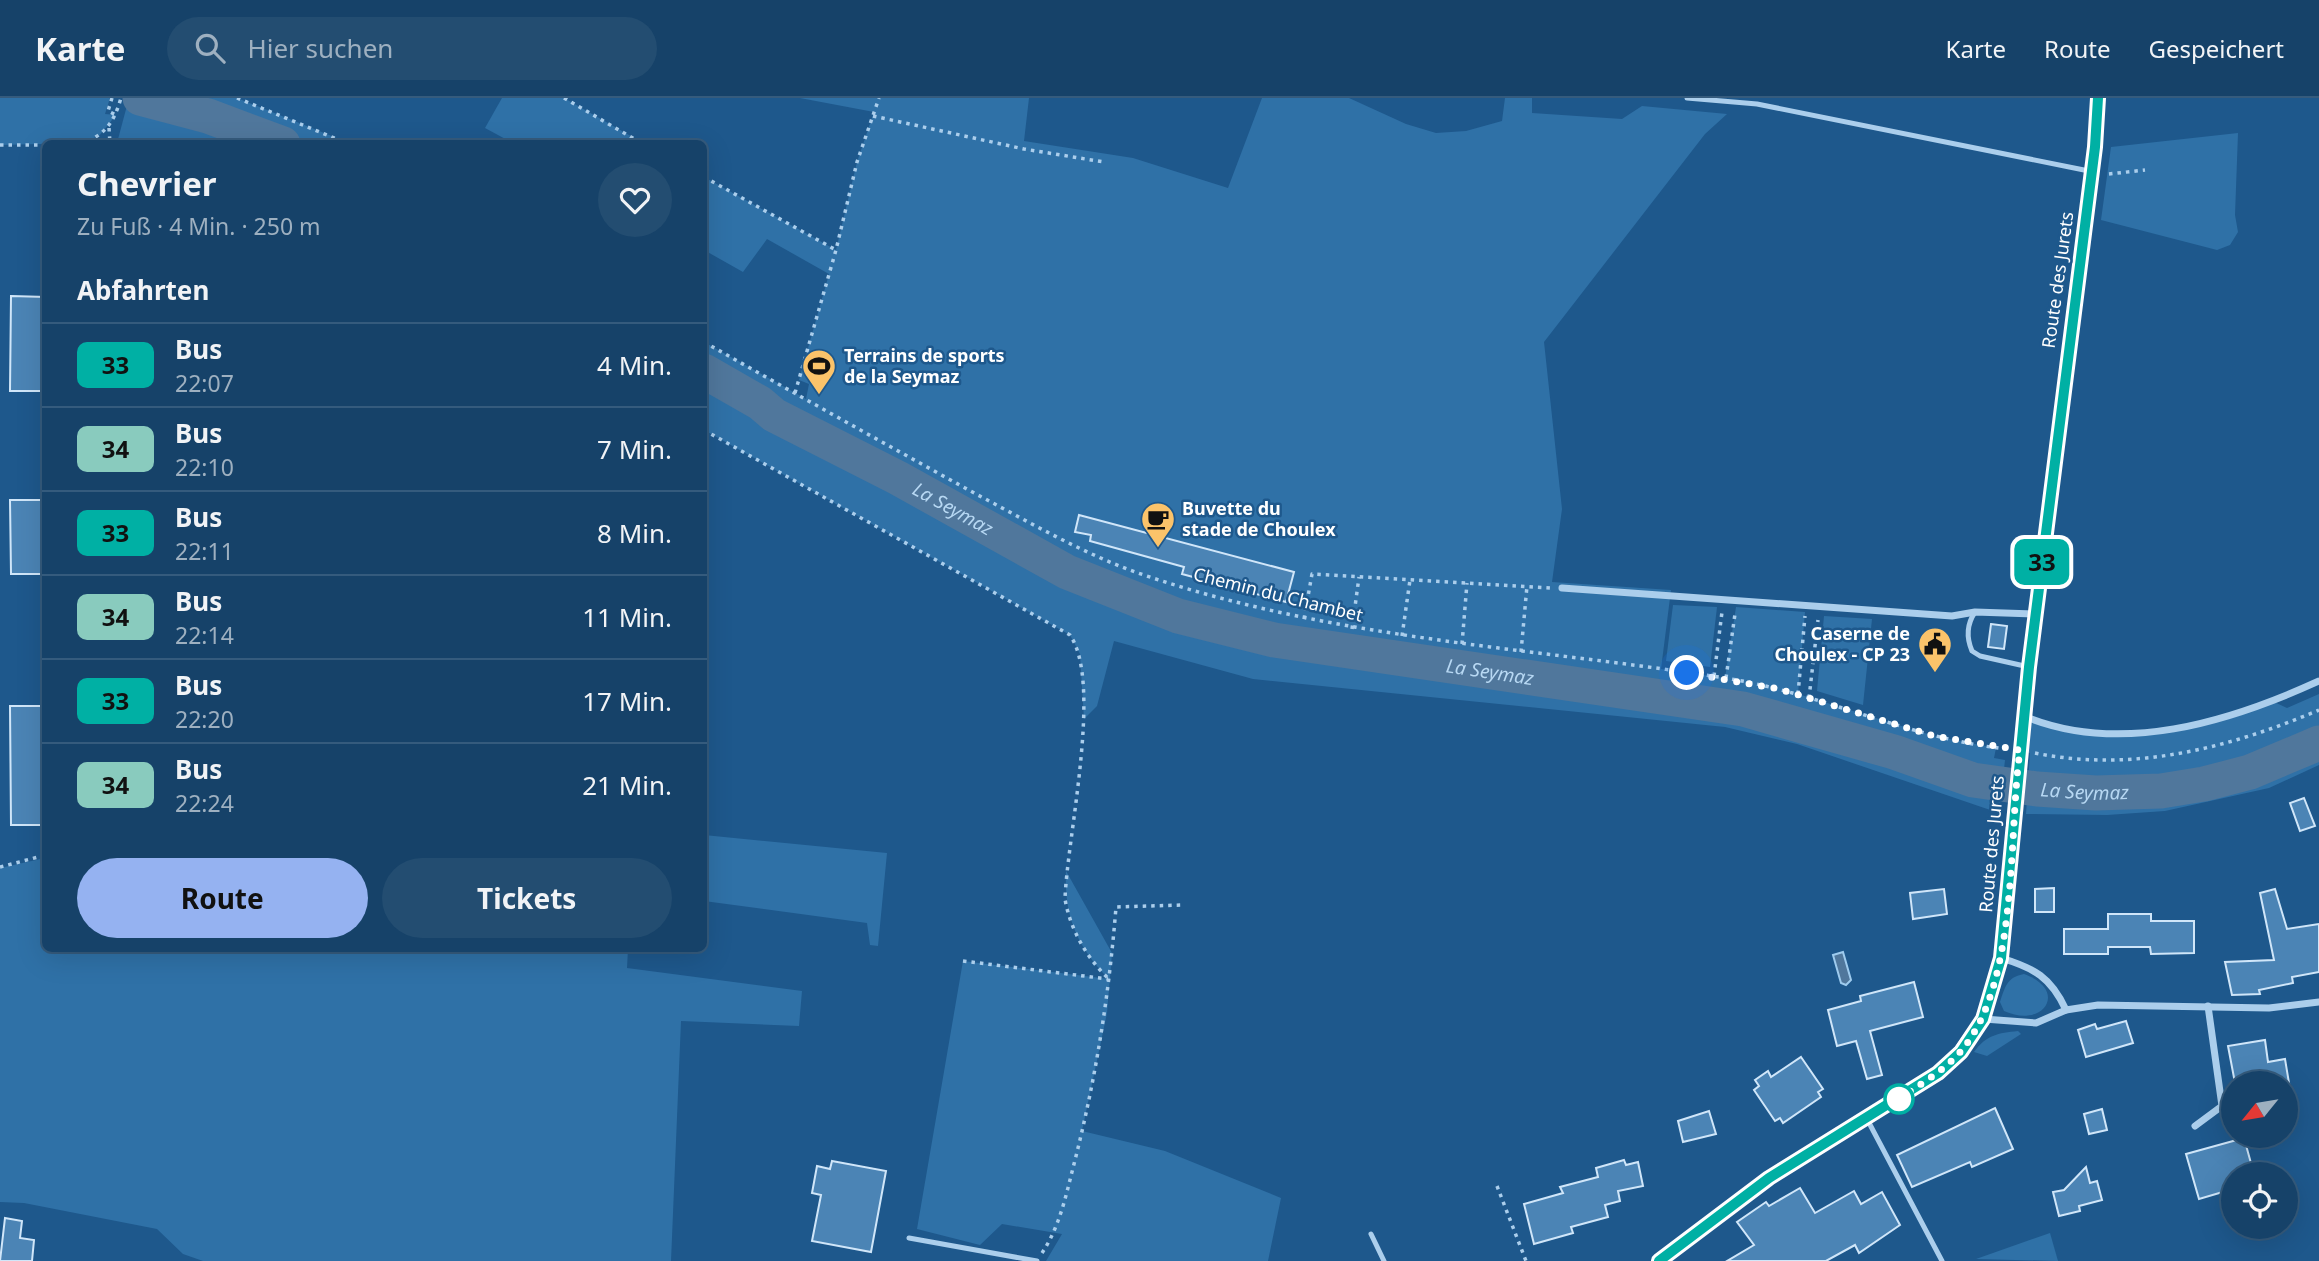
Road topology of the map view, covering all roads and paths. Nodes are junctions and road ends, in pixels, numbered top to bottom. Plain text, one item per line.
1 (112, 98) edge
2 (121, 98) edge
3 (237, 98) edge
4 (564, 98) edge
5 (879, 98) edge
6 (1687, 98) edge
7 (2098, 98) edge
8 (116, 115) junction
9 (873, 116) junction
10 (109, 127) junction
11 (90, 140) edge
12 (110, 140) edge
13 (339, 140) edge
14 (636, 140) edge
15 (0, 145) edge
16 (42, 145) edge
17 (1104, 162) dead end
18 (2145, 170) dead end
19 (2092, 172) junction
20 (707, 179) edge
21 (836, 250) junction
22 (707, 344) edge
23 (795, 393) junction
24 (707, 432) edge
25 (1359, 577) junction
26 (1410, 580) junction
27 (1467, 583) junction
28 (1527, 586) junction
29 (1562, 588) joint
30 (1724, 600) junction
31 (1737, 600) junction
32 (1806, 605) junction
33 (1820, 606) junction
34 (1975, 612) junction
35 (2035, 614) junction
36 (1304, 619) junction
37 (1352, 629) junction
38 (1402, 636) junction
39 (1462, 644) junction
40 (1521, 652) junction
41 (2029, 667) junction
42 (1714, 676) junction
43 (1726, 678) junction
44 (2319, 681) edge
45 (1798, 694) junction
46 (1809, 698) junction
47 (2319, 710) edge
48 (2023, 716) junction
49 (2019, 753) junction
50 (42, 856) edge
51 (0, 867) edge
52 (1184, 905) dead end
53 (2001, 958) junction
54 (963, 961) dead end
55 (1110, 979) junction
56 (2319, 1002) edge
57 (2208, 1006) junction
58 (2066, 1010) junction
59 (1983, 1019) junction
60 (1867, 1119) junction
61 (2195, 1126) dead end
62 (1497, 1186) dead end
63 (1371, 1234) dead end
64 (909, 1238) dead end
65 (1037, 1261) edge
66 (1384, 1261) edge
67 (1526, 1261) edge
68 (1659, 1261) edge
69 (1942, 1261) edge

1 - 8 path
2 - 8 path
3 - 13 path
4 - 14 path
5 - 9 path
6 - 19 lane
7 - 19 street, Route des Jurets
8 - 10 path
9 - 17 path
9 - 21 path
10 - 11 path
10 - 12 path
15 - 16 path
18 - 19 path
19 - 35 street, Route des Jurets
20 - 21 path
21 - 23 path
22 - 23 path, Chemin du Chambet
23 - 36 path, Chemin du Chambet
24 - 55 path
25 - 26 path
25 - 36 path
25 - 37 path
26 - 27 path
26 - 38 path
27 - 28 path
27 - 39 path
28 - 29 path
28 - 40 path
29 - 30 street
30 - 31 street
30 - 42 path
31 - 32 street
31 - 43 path
32 - 33 street
32 - 45 path
33 - 34 street
33 - 46 path
34 - 35 street
34 - 41 lane
35 - 41 street, Route des Jurets
36 - 37 path, Chemin du Chambet
37 - 38 path, Chemin du Chambet
38 - 39 path, Chemin du Chambet
39 - 40 path, Chemin du Chambet
40 - 42 path, Chemin du Chambet
41 - 48 street, Route des Jurets
42 - 43 path, Chemin du Chambet
43 - 45 path, Chemin du Chambet
44 - 48 street
45 - 46 path, Chemin du Chambet
46 - 49 path, Chemin du Chambet
47 - 49 path, Chemin du Chambet
48 - 49 street, Route des Jurets
49 - 53 street, Route des Jurets
50 - 51 path
52 - 55 path
53 - 58 street
53 - 59 street, Route des Jurets
54 - 55 path
55 - 65 path
56 - 57 street
57 - 58 street
57 - 61 street
58 - 59 street
59 - 60 street, Route des Jurets
60 - 68 street, Route des Jurets
60 - 69 lane
62 - 67 path
63 - 66 lane
64 - 65 lane

